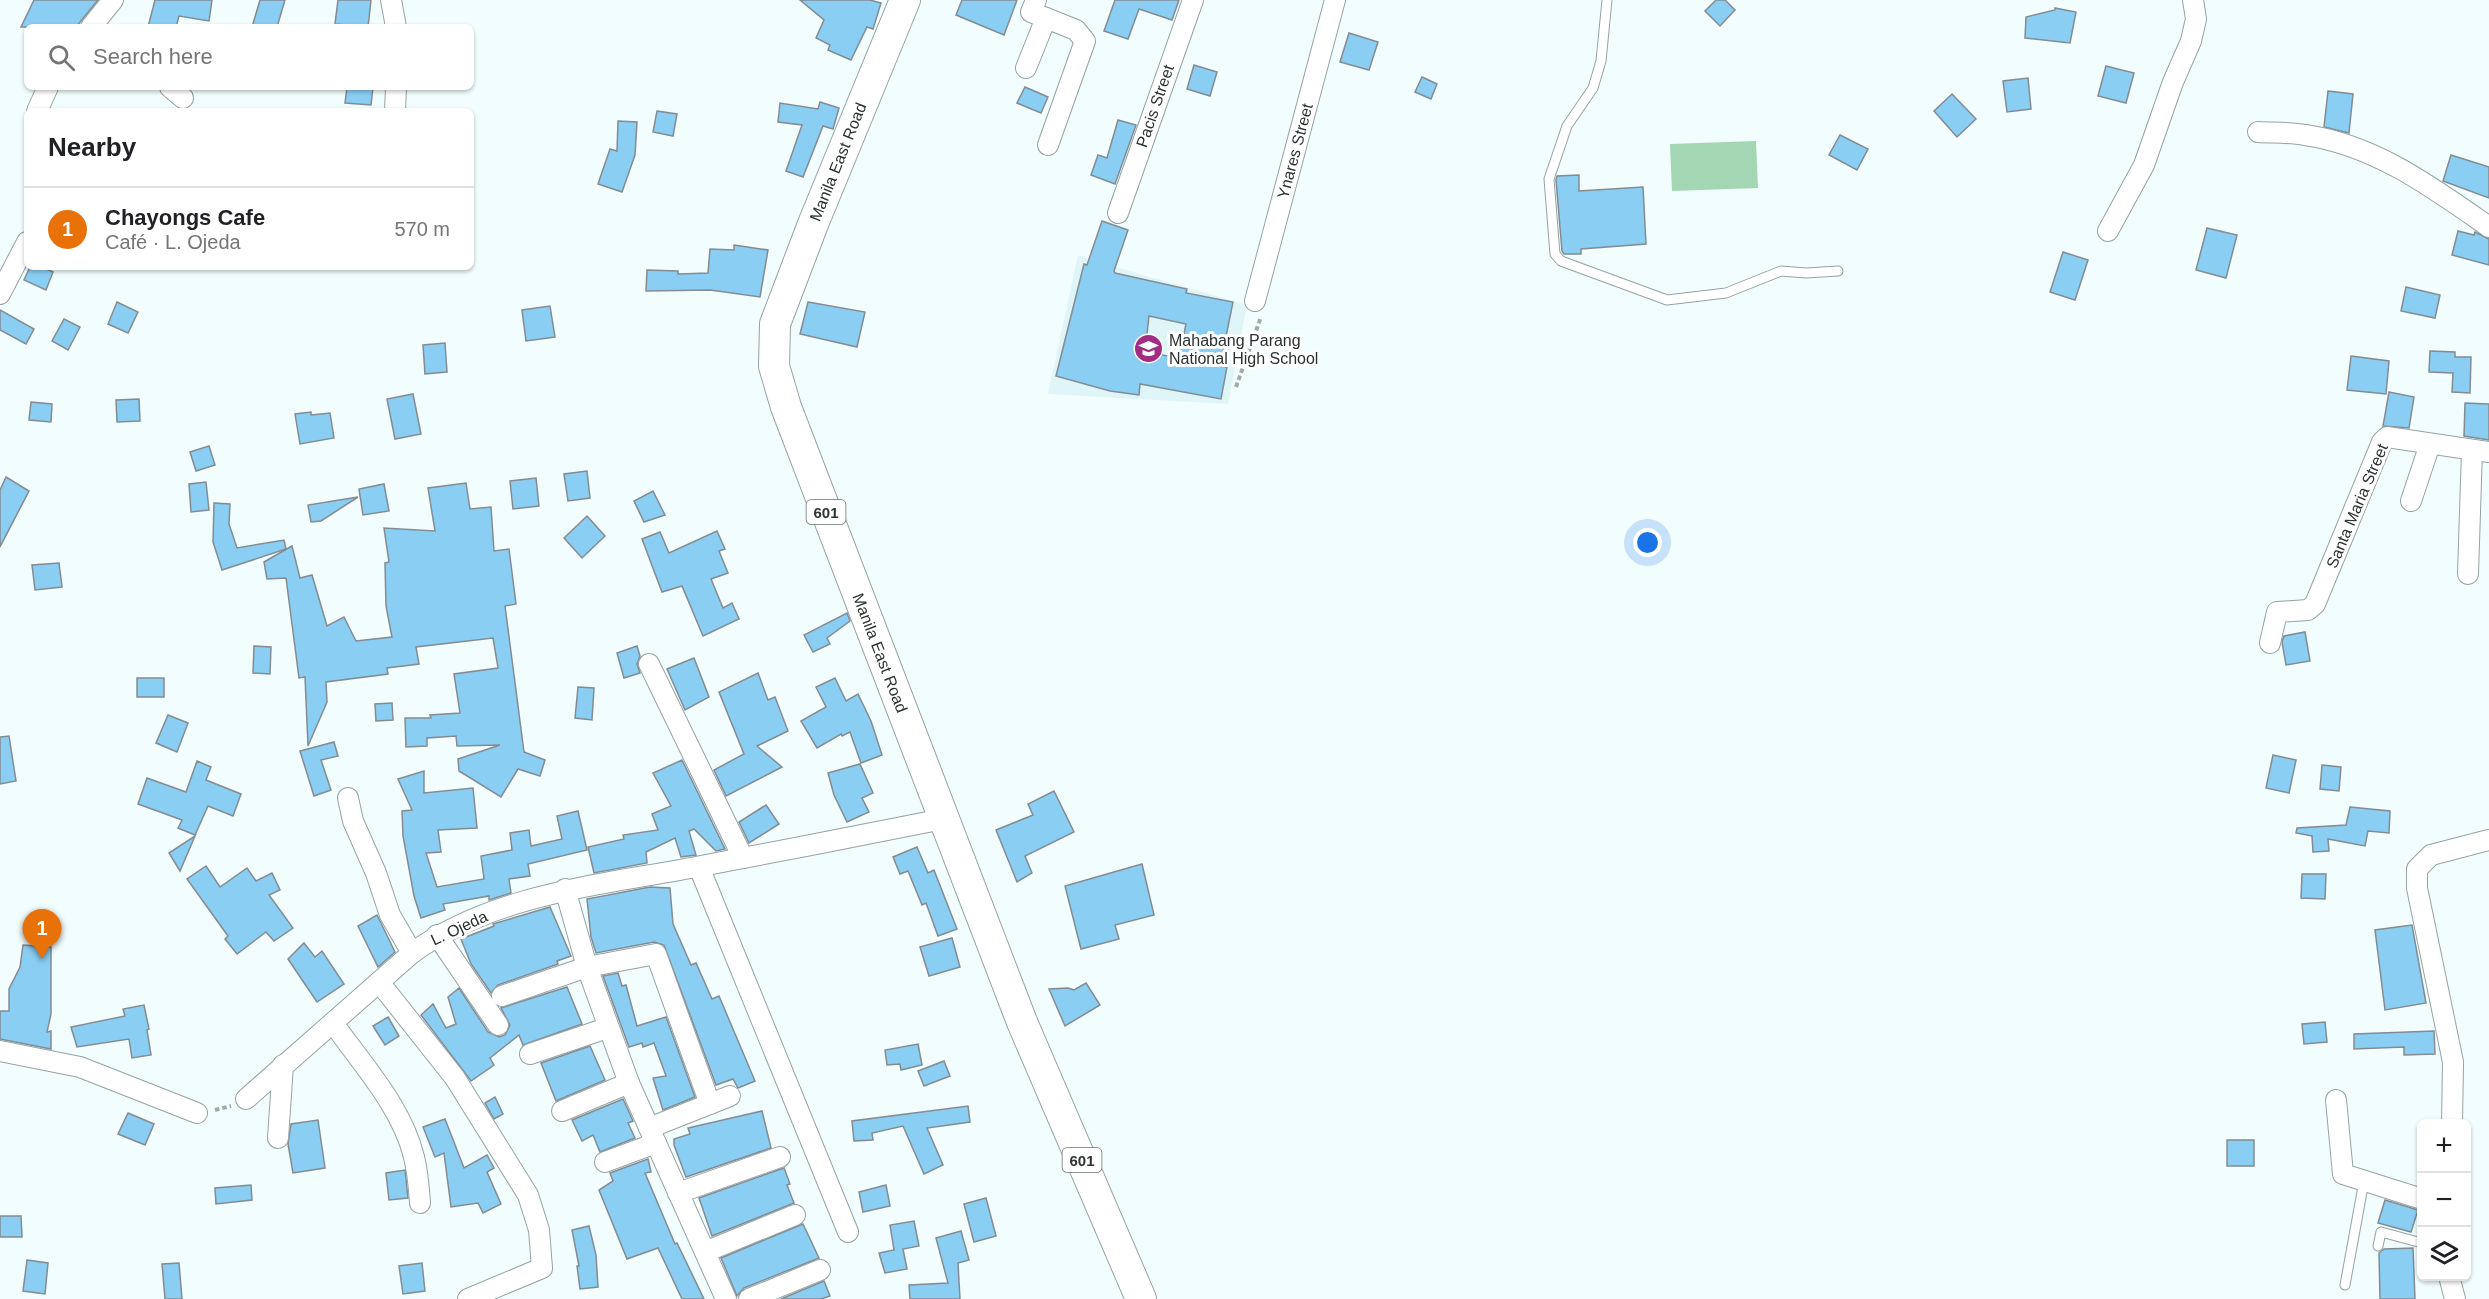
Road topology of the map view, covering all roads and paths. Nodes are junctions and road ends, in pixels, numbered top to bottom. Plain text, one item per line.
1 (113, 0) edge
2 (391, 0) edge
3 (905, 0) edge
4 (1193, 0) edge
5 (1335, 0) edge
6 (1607, 0) edge
7 (2193, 0) edge
8 (1038, 10) edge
9 (100, 24) edge
10 (395, 24) edge
11 (1026, 68) dead end
12 (47, 90) edge
13 (396, 90) edge
14 (38, 108) edge
15 (395, 108) edge
16 (2258, 132) dead end
17 (1048, 145) dead end
18 (1118, 213) dead end
19 (2489, 227) edge
20 (2108, 231) dead end
21 (24, 248) edge
22 (1838, 271) dead end
23 (0, 294) edge
24 (1255, 301) joint
25 (1236, 387) dead end
26 (2430, 444) junction
27 (2480, 451) edge
28 (2411, 501) dead end
29 (2468, 574) dead end
30 (2270, 643) dead end
31 (649, 664) dead end
32 (348, 798) dead end
33 (943, 819) junction
34 (2489, 840) edge
35 (743, 858) junction
36 (699, 867) junction
37 (565, 889) junction
38 (437, 935) junction
39 (412, 953) junction
40 (587, 967) junction
41 (380, 982) junction
42 (502, 996) dead end
43 (333, 1023) junction
44 (498, 1025) dead end
45 (607, 1028) junction
46 (0, 1051) edge
47 (530, 1054) dead end
48 (283, 1065) junction
49 (629, 1083) junction
50 (730, 1096) dead end
51 (246, 1099) joint
52 (2336, 1100) dead end
53 (710, 1104) junction
54 (562, 1111) dead end
55 (197, 1113) joint
56 (2452, 1119) edge
57 (652, 1136) junction
58 (279, 1138) dead end
59 (780, 1157) dead end
60 (605, 1162) dead end
61 (2364, 1181) junction
62 (678, 1193) junction
63 (2417, 1198) edge
64 (420, 1203) dead end
65 (795, 1215) dead end
66 (848, 1232) dead end
67 (2417, 1242) edge
68 (2378, 1246) dead end
69 (705, 1252) junction
70 (820, 1270) dead end
71 (2450, 1281) edge
72 (2345, 1285) dead end
73 (515, 1290) edge
74 (468, 1299) edge
75 (726, 1299) edge
76 (749, 1299) edge
77 (1142, 1299) edge
78 (2455, 1299) edge

1 - 9 street
2 - 10 street
3 - 33 main road, Manila East Road / 601
4 - 18 street, Pacis Street
5 - 24 street, Ynares Street
6 - 22 lane
7 - 20 street
8 - 11 street
8 - 17 street
12 - 14 street
13 - 15 street
16 - 19 street
21 - 23 street
24 - 25 path
26 - 27 street, Santa Maria Street
26 - 28 street
26 - 30 street, Santa Maria Street
27 - 29 street
31 - 35 street
32 - 39 street
33 - 35 street, L. Ojeda
33 - 77 main road, Manila East Road / 601
34 - 56 street
35 - 36 street, L. Ojeda
36 - 37 street, L. Ojeda
36 - 66 street
37 - 38 street, L. Ojeda
37 - 40 street
38 - 39 street, L. Ojeda
38 - 44 street
39 - 41 street, L. Ojeda
40 - 42 street
40 - 45 street
40 - 53 street
41 - 43 street, L. Ojeda
41 - 73 street
43 - 48 street, L. Ojeda
43 - 64 street
45 - 47 street
45 - 49 street
46 - 55 street
48 - 51 street, L. Ojeda
48 - 58 street
49 - 54 street
49 - 57 street
50 - 53 street
51 - 55 path
52 - 61 street
53 - 57 street
57 - 60 street
57 - 62 street
59 - 62 street
61 - 63 street
61 - 72 lane
62 - 69 street
65 - 69 street
67 - 68 lane
69 - 75 street
70 - 76 street
71 - 78 street
73 - 74 street

